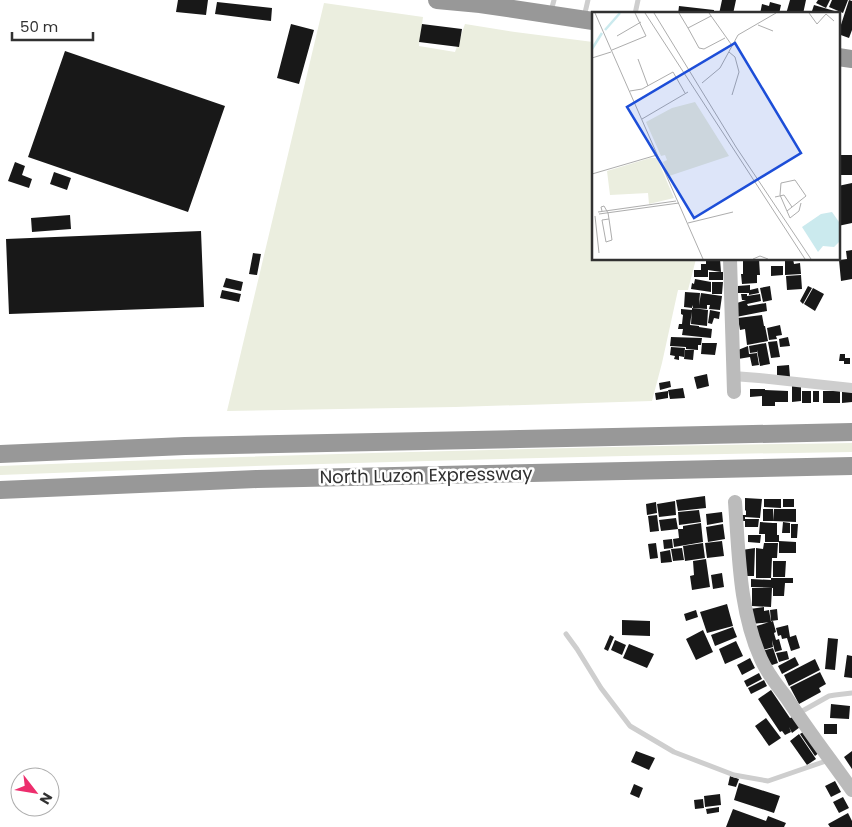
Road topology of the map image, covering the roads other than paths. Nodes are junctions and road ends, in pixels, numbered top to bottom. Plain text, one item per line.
1 (437, 0) edge
2 (588, 0) edge
3 (480, 2) edge
4 (552, 7) edge
5 (588, 20) edge
6 (730, 260) edge
7 (733, 376) junction
8 (852, 388) edge
9 (734, 392) dead end
10 (852, 432) edge
11 (0, 454) edge
12 (852, 466) edge
13 (0, 490) edge
14 (735, 502) dead end
15 (566, 634) dead end
16 (852, 693) edge
17 (797, 714) junction
18 (829, 759) junction
19 (852, 790) edge

1 - 3 highway
2 - 5 lane
3 - 4 highway
4 - 5 highway
6 - 7 main road
7 - 8 street
7 - 9 main road
10 - 11 highway, North Luzon Expressway
12 - 13 highway, North Luzon Expressway
14 - 17 main road
15 - 18 lane
16 - 17 lane
17 - 18 main road
18 - 19 main road

